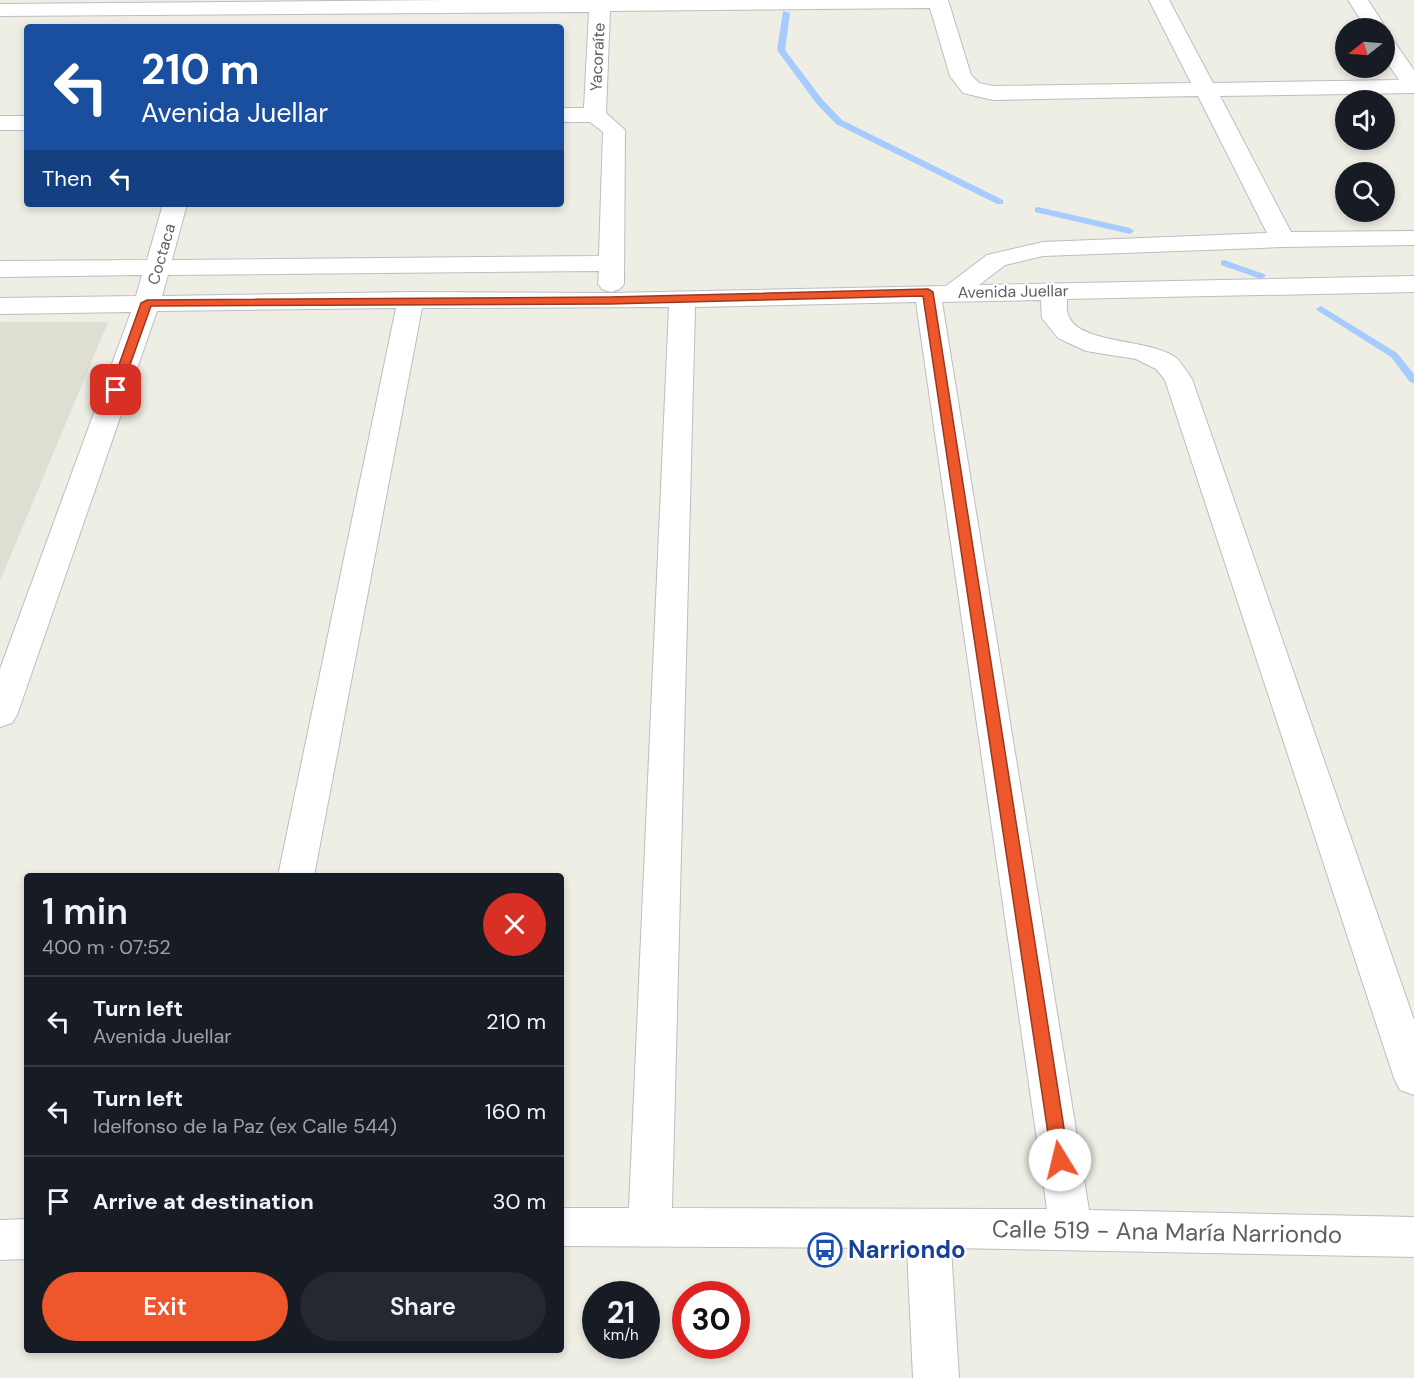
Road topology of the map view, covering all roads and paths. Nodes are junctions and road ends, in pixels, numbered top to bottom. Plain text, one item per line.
1 (1159, 0) edge
2 (1358, 0) edge
3 (938, 1) edge
4 (248, 3) edge
5 (600, 3) edge
6 (0, 10) edge
7 (1370, 18) edge
8 (239, 24) edge
9 (1395, 58) edge
10 (1414, 86) edge
11 (1206, 89) junction
12 (564, 115) edge
13 (595, 115) junction
14 (0, 123) edge
15 (24, 123) edge
16 (175, 207) edge
17 (1414, 238) edge
18 (1283, 240) junction
19 (611, 263) junction
20 (156, 266) junction
21 (0, 269) edge
22 (1414, 284) edge
23 (1054, 290) junction
24 (941, 292) junction
25 (682, 299) junction
26 (411, 300) junction
27 (610, 301) junction
28 (147, 303) junction
29 (0, 306) edge
30 (0, 716) edge
31 (297, 873) edge
32 (1414, 1078) edge
33 (650, 1226) junction
34 (564, 1227) edge
35 (928, 1228) junction
36 (1071, 1228) junction
37 (1414, 1237) edge
38 (24, 1239) edge
39 (0, 1240) edge
40 (936, 1378) edge

1 - 11 street
2 - 7 street
3 - 5 street
3 - 11 street
4 - 5 street
4 - 6 street
4 - 8 street
5 - 13 street, Yacoraíte
9 - 10 street
10 - 11 street
11 - 18 street
12 - 13 street
13 - 19 street
14 - 15 street
16 - 20 street, Coctaca
17 - 18 street
18 - 24 street
19 - 20 street
19 - 27 street
20 - 21 street
20 - 28 street, Coctaca
22 - 23 street, Avenida Juellar
23 - 24 street, Avenida Juellar
23 - 32 street
24 - 25 street, Avenida Juellar
24 - 36 street
25 - 27 street, Avenida Juellar
25 - 33 street
26 - 27 street, Avenida Juellar
26 - 28 street, Avenida Juellar
26 - 31 street
28 - 29 street, Avenida Juellar
28 - 30 street, Coctaca
33 - 34 street, Calle 519 - Ana María Narriondo
33 - 35 street, Calle 519 - Ana María Narriondo
35 - 36 street, Calle 519 - Ana María Narriondo
35 - 40 street
36 - 37 street, Calle 519 - Ana María Narriondo
38 - 39 street

